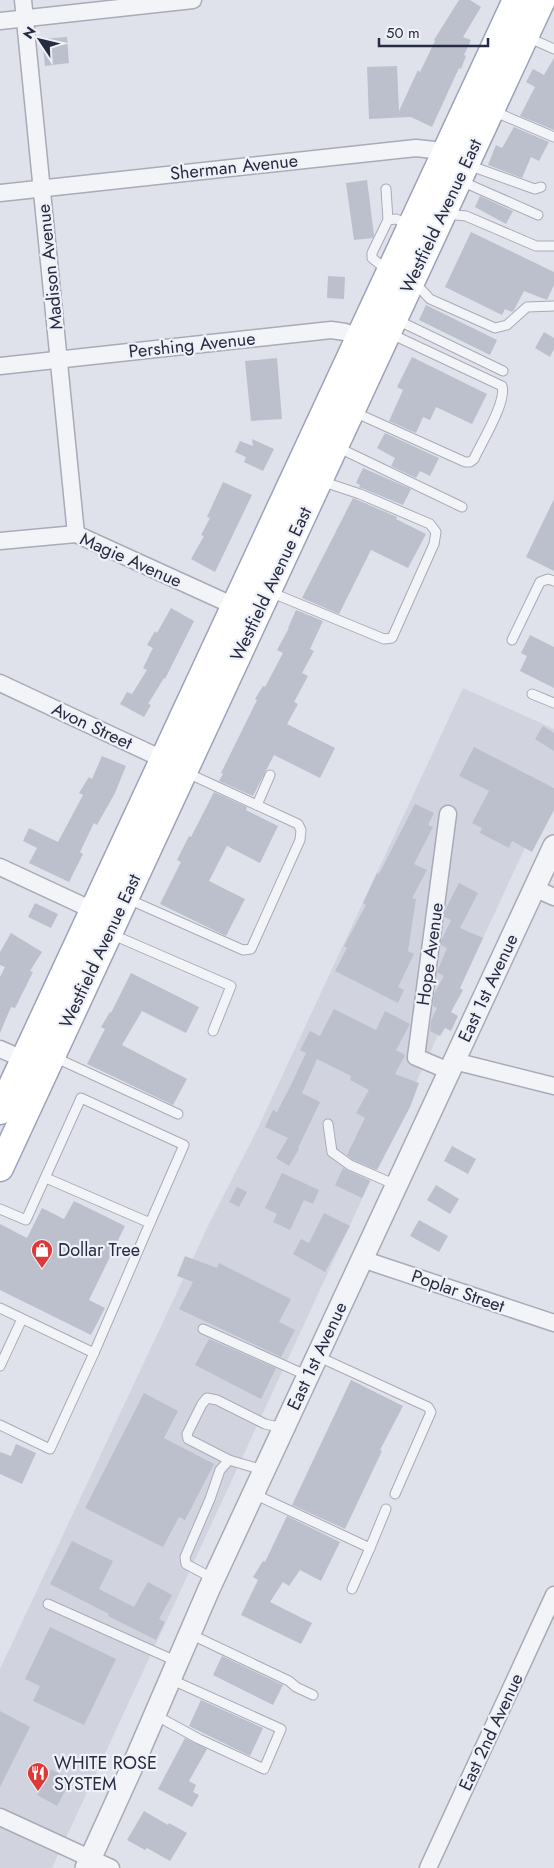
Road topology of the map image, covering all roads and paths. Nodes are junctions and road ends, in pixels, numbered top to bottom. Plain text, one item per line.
1 (23, 0) edge
2 (193, 0) edge
3 (516, 0) edge
4 (542, 0) edge
5 (25, 18) junction
6 (0, 21) edge
7 (525, 36) junction
8 (554, 49) edge
9 (490, 110) junction
10 (554, 137) edge
11 (456, 166) junction
12 (540, 187) dead end
13 (42, 188) junction
14 (386, 189) dead end
15 (0, 193) edge
16 (442, 214) junction
17 (538, 215) dead end
18 (400, 222) junction
19 (554, 246) edge
20 (401, 275) junction
21 (554, 306) edge
22 (380, 334) junction
23 (59, 360) junction
24 (0, 366) edge
25 (503, 371) dead end
26 (351, 411) junction
27 (335, 446) junction
28 (308, 476) junction
29 (462, 507) dead end
30 (76, 534) junction
31 (0, 541) edge
32 (554, 582) edge
33 (268, 591) junction
34 (245, 611) junction
35 (512, 640) dead end
36 (0, 683) edge
37 (532, 694) dead end
38 (554, 703) edge
39 (177, 767) junction
40 (270, 775) dead end
41 (256, 805) junction
42 (448, 814) dead end
43 (554, 846) edge
44 (0, 867) edge
45 (534, 888) junction
46 (554, 897) edge
47 (111, 915) junction
48 (213, 1031) dead end
49 (0, 1049) edge
50 (40, 1062) junction
51 (452, 1066) junction
52 (554, 1086) edge
53 (0, 1111) edge
54 (178, 1114) dead end
55 (328, 1124) dead end
56 (0, 1168) edge
57 (46, 1178) junction
58 (396, 1186) junction
59 (0, 1210) edge
60 (150, 1222) junction
61 (362, 1259) junction
62 (0, 1308) edge
63 (22, 1319) junction
64 (554, 1323) edge
65 (202, 1329) dead end
66 (94, 1353) junction
67 (317, 1356) junction
68 (0, 1366) edge
69 (308, 1376) junction
70 (0, 1425) edge
71 (283, 1429) junction
72 (229, 1460) junction
73 (264, 1470) junction
74 (253, 1494) junction
75 (395, 1494) dead end
76 (386, 1509) dead end
77 (370, 1548) junction
78 (214, 1579) junction
79 (352, 1589) dead end
80 (554, 1595) edge
81 (48, 1604) dead end
82 (190, 1633) junction
83 (174, 1670) junction
84 (313, 1695) dead end
85 (155, 1714) junction
86 (0, 1817) edge
87 (88, 1863) edge
88 (111, 1868) edge
89 (428, 1868) edge

1 - 5 street, Madison Avenue
2 - 5 street
3 - 11 main road, Westfield Avenue East
4 - 7 main road, Westfield Avenue East
5 - 6 street
5 - 13 street, Madison Avenue
7 - 8 lane
7 - 9 main road, Westfield Avenue East
9 - 10 lane
9 - 11 main road, Westfield Avenue East
11 - 12 lane
11 - 13 street, Sherman Avenue
11 - 16 main road, Westfield Avenue East
11 - 17 lane
11 - 18 main road, Westfield Avenue East
13 - 15 street, Sherman Avenue
13 - 23 street, Madison Avenue
14 - 18 lane
16 - 19 lane
16 - 20 main road, Westfield Avenue East
18 - 20 main road, Westfield Avenue East
20 - 21 lane
20 - 22 main road, Westfield Avenue East
20 - 22 main road, Westfield Avenue East
22 - 23 street, Pershing Avenue
22 - 25 lane
22 - 26 main road, Westfield Avenue East
22 - 26 lane
22 - 28 main road, Westfield Avenue East
23 - 24 street, Pershing Avenue
23 - 30 street, Madison Avenue
26 - 27 main road, Westfield Avenue East
27 - 28 main road, Westfield Avenue East
27 - 29 lane
28 - 33 main road, Westfield Avenue East
28 - 33 lane
28 - 34 main road, Westfield Avenue East
30 - 31 street, Magie Avenue
30 - 34 street, Magie Avenue
32 - 35 lane
33 - 34 main road, Westfield Avenue East
34 - 39 main road, Westfield Avenue East
36 - 39 street, Avon Street
37 - 38 lane
39 - 41 lane
39 - 47 main road, Westfield Avenue East
39 - 47 main road, Westfield Avenue East
40 - 41 lane
41 - 47 lane
42 - 51 street, Hope Avenue
43 - 45 street, East 1st Avenue
44 - 47 street
45 - 46 street
45 - 51 street, East 1st Avenue
47 - 48 lane
47 - 50 main road, Westfield Avenue East
49 - 50 street
50 - 53 main road, Westfield Avenue East
50 - 54 lane
50 - 56 main road, Westfield Avenue East
51 - 52 street
51 - 58 street, East 1st Avenue
55 - 58 lane
57 - 59 lane
57 - 60 lane
57 - 60 lane
58 - 61 street, East 1st Avenue
60 - 66 lane
61 - 64 street, Poplar Street
61 - 67 street, East 1st Avenue
62 - 63 lane
63 - 66 lane
63 - 68 lane
65 - 69 lane
66 - 70 lane
67 - 69 street, East 1st Avenue
67 - 75 lane
69 - 71 street, East 1st Avenue
71 - 72 lane
71 - 73 street, East 1st Avenue
72 - 73 lane
72 - 78 lane
73 - 74 street, East 1st Avenue
74 - 77 lane
74 - 78 street, East 1st Avenue
76 - 77 lane
77 - 79 lane
78 - 82 street, East 1st Avenue
80 - 89 street, East 2nd Avenue
81 - 83 lane
82 - 83 street, East 1st Avenue
82 - 84 lane
83 - 85 street, East 1st Avenue
83 - 85 lane
85 - 87 street, East 1st Avenue
86 - 87 street
87 - 88 street

